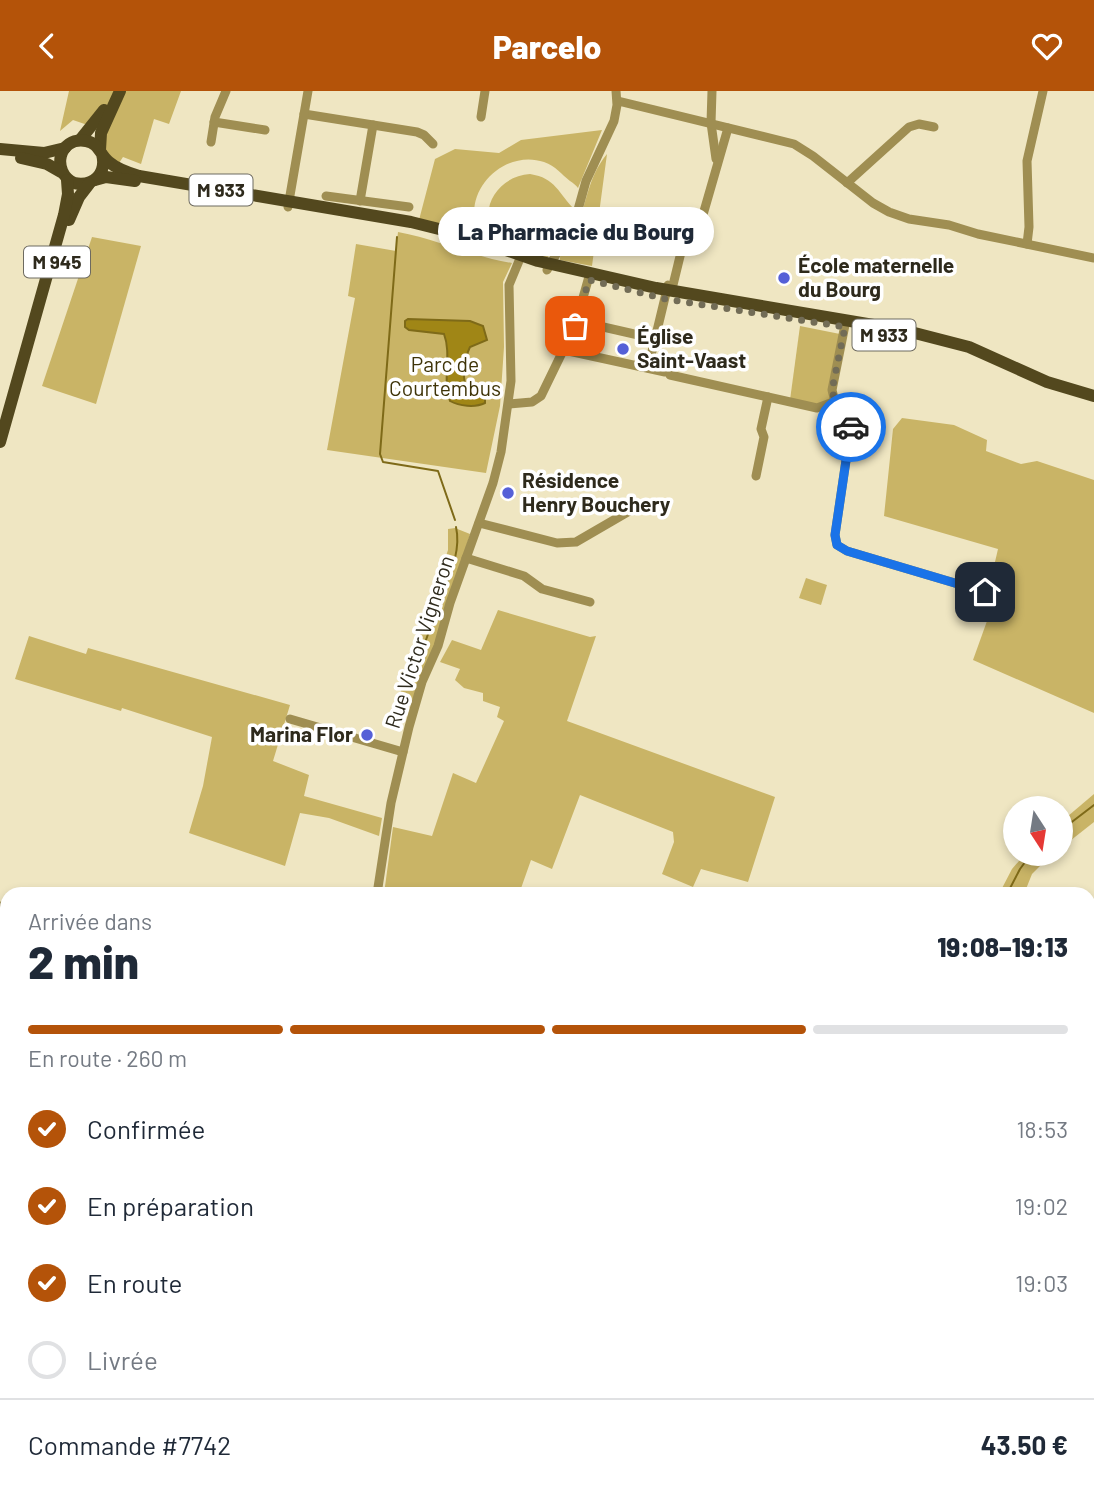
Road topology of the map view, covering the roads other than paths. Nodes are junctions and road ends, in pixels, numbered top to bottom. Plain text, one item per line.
1 (113, 91) edge
2 (120, 91) edge
3 (226, 91) edge
4 (308, 91) edge
5 (485, 91) edge
6 (712, 91) edge
7 (1042, 91) edge
8 (617, 96) edge
9 (304, 114) junction
10 (481, 117) dead end
11 (214, 122) junction
12 (711, 123) junction
13 (373, 125) junction
14 (934, 127) dead end
15 (728, 128) junction
16 (265, 130) dead end
17 (80, 140) junction
18 (211, 142) dead end
19 (433, 144) dead end
20 (65, 148) junction
21 (0, 151) edge
22 (101, 152) junction
23 (716, 165) junction
24 (64, 176) junction
25 (92, 182) junction
26 (847, 183) junction
27 (326, 196) dead end
28 (360, 201) junction
29 (289, 204) junction
30 (409, 207) dead end
31 (1027, 244) junction
32 (1094, 258) edge
33 (520, 259) junction
34 (548, 267) junction
35 (589, 277) junction
36 (666, 295) junction
37 (577, 321) junction
38 (846, 324) junction
39 (656, 339) junction
40 (29, 344) junction
41 (564, 350) junction
42 (648, 368) junction
43 (1094, 396) edge
44 (768, 397) junction
45 (836, 401) junction
46 (1094, 403) edge
47 (509, 404) junction
48 (0, 442) edge
49 (756, 476) dead end
50 (631, 510) dead end
51 (479, 523) junction
52 (466, 558) junction
53 (985, 592) dead end
54 (590, 602) dead end
55 (290, 719) dead end
56 (403, 752) junction
57 (378, 887) edge

1 - 17 main road
2 - 22 main road
3 - 11 street
4 - 9 street
5 - 10 street
6 - 12 street
7 - 31 street
8 - 12 street
8 - 34 street
9 - 13 street
9 - 29 street
11 - 16 street
11 - 18 street
12 - 15 street
12 - 23 street
13 - 19 street
13 - 28 street
14 - 26 street
15 - 23 street
15 - 26 street
17 - 20 main road
17 - 22 main road
20 - 21 main road
20 - 24 main road
21 - 24 main road
22 - 25 main road
22 - 29 main road, M 933
23 - 36 street
24 - 25 main road
24 - 40 main road, M 945
25 - 29 main road, M 933
25 - 40 main road, M 945
26 - 31 street
27 - 28 street
28 - 30 street
29 - 33 main road, M 933
31 - 32 street
33 - 34 main road, M 933
33 - 47 street, Rue Victor Vigneron
34 - 35 main road, M 933
35 - 36 main road, M 933
35 - 37 street
36 - 38 main road, M 933
36 - 39 street
37 - 39 street
37 - 41 street
38 - 43 main road, M 933
38 - 45 street
38 - 46 main road, M 933
39 - 42 street
40 - 48 main road, M 945
41 - 42 street
41 - 47 street
42 - 44 street
44 - 45 street
44 - 49 street
45 - 53 street
47 - 51 street, Rue Victor Vigneron
50 - 51 street
51 - 52 street, Rue Victor Vigneron
52 - 54 street
52 - 56 street, Rue Victor Vigneron
55 - 56 street
56 - 57 street, Rue Victor Vigneron

